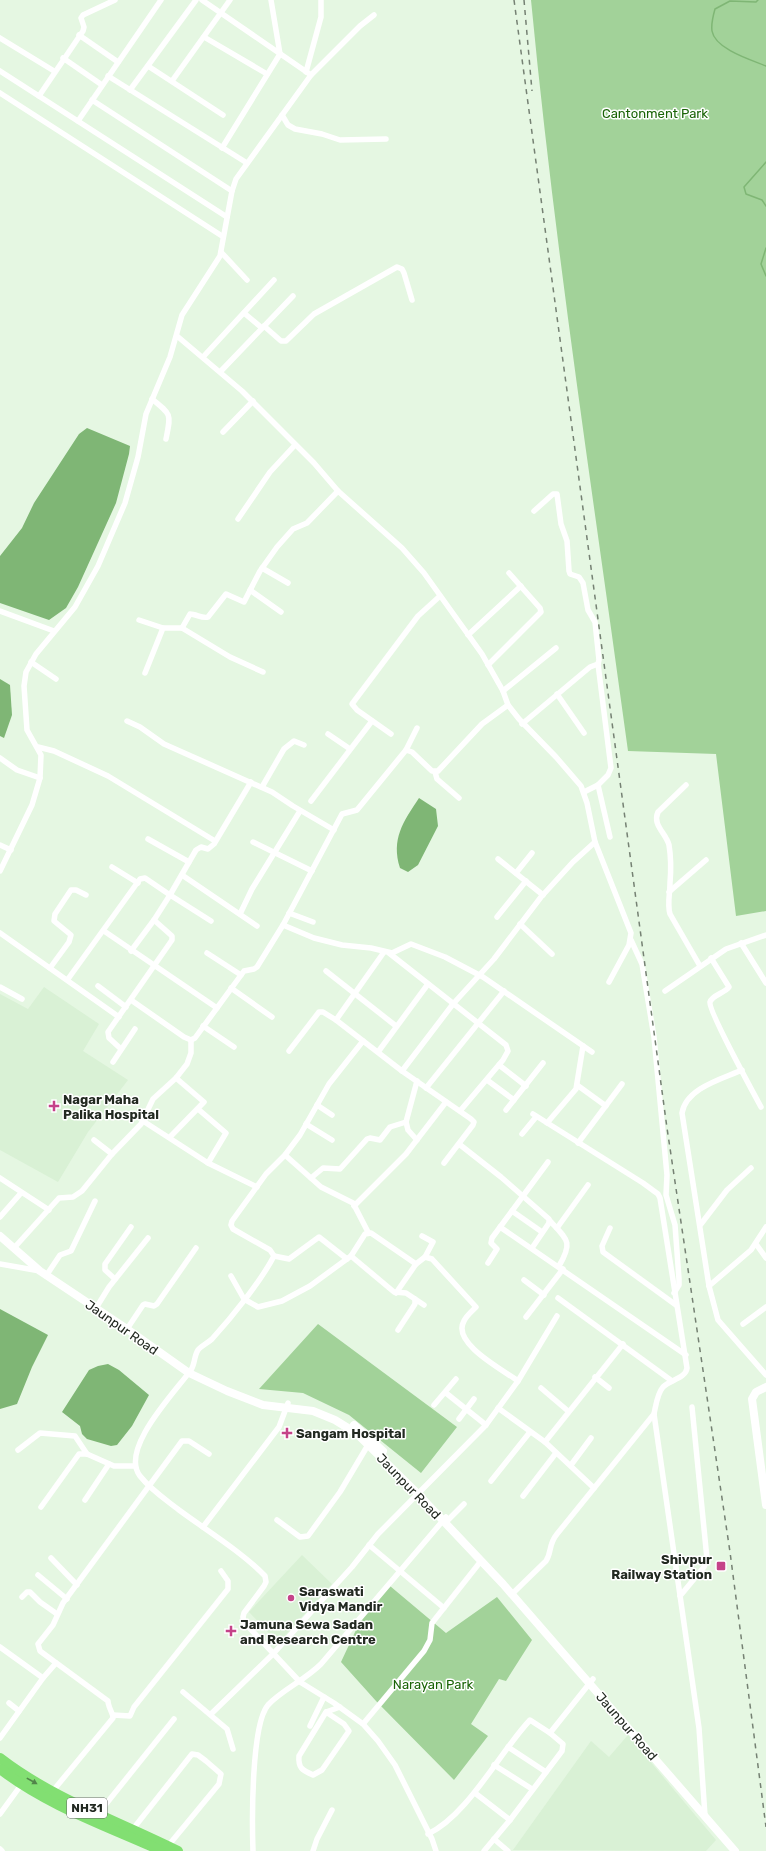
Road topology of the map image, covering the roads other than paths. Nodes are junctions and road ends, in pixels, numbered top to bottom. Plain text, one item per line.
1 (115, 0) edge
2 (161, 0) edge
3 (196, 0) edge
4 (202, 0) edge
5 (230, 0) edge
6 (271, 0) edge
7 (321, 0) edge
8 (221, 14) junction
9 (374, 15) dead end
10 (80, 35) junction
11 (204, 37) junction
12 (0, 38) edge
13 (280, 54) junction
14 (63, 58) junction
15 (118, 62) junction
16 (148, 66) junction
17 (0, 71) edge
18 (54, 71) junction
19 (309, 73) junction
20 (267, 74) junction
21 (108, 76) junction
22 (172, 82) junction
23 (102, 85) junction
24 (130, 90) junction
25 (0, 93) edge
26 (39, 96) junction
27 (92, 100) junction
28 (223, 115) dead end
29 (282, 115) junction
30 (78, 121) junction
31 (386, 139) dead end
32 (222, 148) junction
33 (247, 163) junction
34 (232, 191) junction
35 (227, 217) junction
36 (222, 236) junction
37 (221, 252) junction
38 (247, 280) dead end
39 (274, 280) dead end
40 (293, 296) dead end
41 (412, 300) dead end
42 (244, 313) junction
43 (263, 327) junction
44 (177, 336) junction
45 (203, 357) junction
46 (221, 371) junction
47 (152, 399) junction
48 (253, 401) junction
49 (223, 432) dead end
50 (166, 439) dead end
51 (295, 445) junction
52 (338, 491) junction
53 (534, 511) dead end
54 (238, 520) dead end
55 (262, 568) junction
56 (509, 573) dead end
57 (288, 584) dead end
58 (520, 586) junction
59 (250, 590) junction
60 (440, 596) junction
61 (0, 611) edge
62 (281, 612) dead end
63 (139, 620) dead end
64 (163, 628) junction
65 (182, 628) junction
66 (54, 632) junction
67 (468, 635) junction
68 (556, 648) dead end
69 (31, 662) junction
70 (598, 664) junction
71 (488, 665) junction
72 (263, 672) dead end
73 (146, 673) dead end
74 (56, 679) dead end
75 (503, 691) junction
76 (557, 694) junction
77 (508, 705) junction
78 (127, 721) dead end
79 (372, 721) junction
80 (522, 724) junction
81 (418, 728) dead end
82 (584, 733) dead end
83 (328, 734) dead end
84 (391, 734) dead end
85 (304, 745) dead end
86 (38, 747) junction
87 (350, 749) junction
88 (406, 750) junction
89 (0, 758) edge
90 (435, 772) junction
91 (40, 778) junction
92 (251, 782) junction
93 (598, 785) junction
94 (686, 785) dead end
95 (262, 787) junction
96 (584, 792) junction
97 (458, 798) dead end
98 (311, 801) dead end
99 (300, 810) junction
100 (334, 830) junction
101 (610, 837) dead end
102 (148, 839) dead end
103 (215, 841) junction
104 (253, 842) dead end
105 (595, 842) junction
106 (0, 845) edge
107 (11, 850) junction
108 (274, 853) junction
109 (532, 853) dead end
110 (498, 860) dead end
111 (706, 860) dead end
112 (189, 862) junction
113 (112, 867) dead end
114 (0, 871) edge
115 (312, 871) junction
116 (516, 873) junction
117 (182, 875) junction
118 (526, 881) junction
119 (138, 883) junction
120 (669, 892) junction
121 (86, 895) dead end
122 (170, 895) junction
123 (543, 895) junction
124 (289, 912) junction
125 (240, 914) junction
126 (497, 917) dead end
127 (154, 920) junction
128 (211, 921) dead end
129 (313, 922) dead end
130 (520, 924) junction
131 (283, 925) junction
132 (257, 926) dead end
133 (104, 931) junction
134 (0, 933) edge
135 (766, 936) edge
136 (631, 940) junction
137 (741, 943) junction
138 (131, 951) junction
139 (387, 952) junction
140 (207, 953) dead end
141 (552, 954) dead end
142 (711, 958) junction
143 (153, 966) junction
144 (700, 966) junction
145 (50, 968) junction
146 (326, 971) dead end
147 (241, 975) junction
148 (479, 975) junction
149 (68, 980) junction
150 (609, 982) dead end
151 (766, 983) edge
152 (428, 984) junction
153 (98, 986) dead end
154 (0, 987) edge
155 (231, 988) junction
156 (665, 990) dead end
157 (504, 991) junction
158 (355, 994) junction
159 (22, 999) dead end
160 (131, 1000) junction
161 (454, 1004) junction
162 (126, 1007) junction
163 (217, 1008) junction
164 (119, 1017) junction
165 (272, 1017) dead end
166 (336, 1020) junction
167 (477, 1023) junction
168 (203, 1026) junction
169 (396, 1026) junction
170 (135, 1029) dead end
171 (191, 1040) junction
172 (363, 1041) junction
173 (583, 1046) junction
174 (234, 1047) dead end
175 (121, 1049) junction
176 (290, 1052) dead end
177 (378, 1052) junction
178 (592, 1052) dead end
179 (113, 1062) dead end
180 (543, 1063) dead end
181 (499, 1065) junction
182 (742, 1070) junction
183 (402, 1071) junction
184 (176, 1078) junction
185 (487, 1080) junction
186 (417, 1081) junction
187 (622, 1084) dead end
188 (576, 1085) junction
189 (526, 1086) junction
190 (426, 1088) junction
191 (514, 1100) junction
192 (446, 1102) junction
193 (317, 1105) junction
194 (606, 1106) junction
195 (761, 1107) dead end
196 (198, 1109) junction
197 (506, 1110) dead end
198 (460, 1111) junction
199 (332, 1115) dead end
200 (143, 1121) junction
201 (406, 1122) junction
202 (547, 1123) junction
203 (306, 1124) junction
204 (522, 1134) dead end
205 (170, 1137) junction
206 (94, 1140) dead end
207 (332, 1140) dead end
208 (417, 1140) junction
209 (578, 1143) junction
210 (459, 1144) junction
211 (112, 1154) junction
212 (285, 1155) junction
213 (548, 1162) dead end
214 (208, 1163) junction
215 (444, 1163) dead end
216 (751, 1168) dead end
217 (0, 1178) edge
218 (311, 1178) junction
219 (588, 1185) dead end
220 (257, 1187) junction
221 (21, 1193) junction
222 (523, 1196) junction
223 (95, 1201) dead end
224 (354, 1206) junction
225 (49, 1210) junction
226 (512, 1211) junction
227 (0, 1217) edge
228 (550, 1221) junction
229 (700, 1224) junction
230 (131, 1227) dead end
231 (500, 1227) junction
232 (766, 1227) edge
233 (557, 1228) junction
234 (610, 1228) dead end
235 (368, 1232) junction
236 (542, 1232) junction
237 (0, 1236) edge
238 (422, 1236) dead end
239 (148, 1238) dead end
240 (756, 1244) junction
241 (14, 1248) junction
242 (196, 1248) dead end
243 (532, 1248) junction
244 (274, 1256) junction
245 (425, 1256) junction
246 (349, 1258) junction
247 (766, 1258) edge
248 (488, 1263) dead end
249 (0, 1264) edge
250 (416, 1264) junction
251 (561, 1267) junction
252 (43, 1273) junction
253 (230, 1276) dead end
254 (115, 1279) junction
255 (524, 1280) dead end
256 (709, 1286) junction
257 (396, 1293) junction
258 (674, 1293) junction
259 (544, 1295) junction
260 (558, 1298) dead end
261 (244, 1299) junction
262 (415, 1299) junction
263 (676, 1304) junction
264 (424, 1305) dead end
265 (766, 1307) edge
266 (96, 1308) junction
267 (557, 1316) dead end
268 (526, 1317) dead end
269 (743, 1324) dead end
270 (128, 1328) junction
271 (398, 1330) dead end
272 (623, 1344) junction
273 (686, 1355) junction
274 (189, 1373) junction
275 (766, 1375) edge
276 (595, 1377) junction
277 (456, 1379) dead end
278 (518, 1381) junction
279 (672, 1381) junction
280 (766, 1387) edge
281 (541, 1388) dead end
282 (609, 1388) dead end
283 (446, 1393) junction
284 (474, 1399) dead end
285 (287, 1405) junction
286 (434, 1405) dead end
287 (692, 1407) dead end
288 (498, 1408) junction
289 (467, 1409) junction
290 (568, 1411) junction
291 (654, 1414) junction
292 (459, 1419) dead end
293 (486, 1425) junction
294 (530, 1432) junction
295 (591, 1438) dead end
296 (545, 1442) junction
297 (368, 1445) junction
298 (18, 1450) dead end
299 (556, 1453) junction
300 (87, 1454) junction
301 (209, 1454) dead end
302 (109, 1464) junction
303 (135, 1466) junction
304 (571, 1466) junction
305 (491, 1481) dead end
306 (149, 1485) junction
307 (594, 1488) junction
308 (419, 1492) junction
309 (523, 1496) dead end
310 (85, 1500) dead end
311 (464, 1504) dead end
312 (766, 1505) edge
313 (41, 1507) dead end
314 (446, 1519) junction
315 (277, 1520) dead end
316 (202, 1527) junction
317 (369, 1545) junction
318 (51, 1558) dead end
319 (481, 1561) junction
320 (221, 1571) dead end
321 (399, 1572) junction
322 (38, 1575) dead end
323 (77, 1585) junction
324 (514, 1592) junction
325 (680, 1596) junction
326 (22, 1597) dead end
327 (67, 1599) junction
328 (444, 1608) junction
329 (57, 1614) junction
330 (0, 1646) edge
331 (273, 1654) junction
332 (56, 1663) junction
333 (43, 1678) junction
334 (591, 1681) junction
335 (300, 1682) junction
336 (184, 1692) dead end
337 (324, 1697) junction
338 (9, 1703) dead end
339 (340, 1707) junction
340 (19, 1711) junction
341 (326, 1712) junction
342 (212, 1714) junction
343 (113, 1715) junction
344 (174, 1719) dead end
345 (362, 1724) junction
346 (310, 1726) dead end
347 (550, 1733) junction
348 (0, 1738) edge
349 (508, 1747) junction
350 (233, 1749) dead end
351 (0, 1758) edge
352 (494, 1765) junction
353 (0, 1769) edge
354 (546, 1772) junction
355 (21, 1785) junction
356 (532, 1789) junction
357 (52, 1792) junction
358 (475, 1793) junction
359 (332, 1810) dead end
360 (705, 1813) junction
361 (0, 1814) edge
362 (98, 1814) junction
363 (510, 1820) junction
364 (133, 1829) junction
365 (428, 1834) junction
366 (494, 1839) junction
367 (165, 1848) edge
368 (178, 1851) edge
369 (253, 1851) edge
370 (313, 1851) edge
371 (436, 1851) edge
372 (484, 1851) edge
373 (508, 1851) edge
374 (735, 1851) edge
375 (740, 1851) edge

1 - 10 street
2 - 15 street
3 - 16 street
4 - 8 street
5 - 8 street
6 - 13 street
7 - 19 street
8 - 11 street
8 - 13 street
9 - 19 street
10 - 14 street
10 - 15 street
11 - 20 street
11 - 22 street
12 - 18 street
13 - 19 street
13 - 20 street
14 - 18 street
14 - 23 street
15 - 21 street
16 - 22 street
16 - 24 street
17 - 26 street
18 - 26 street
19 - 29 street
20 - 32 street
21 - 23 street
21 - 24 street
22 - 28 street
23 - 27 street
24 - 32 street
25 - 36 street
26 - 30 street
27 - 30 street
27 - 34 street
29 - 31 street
29 - 33 street
30 - 35 street
32 - 33 street
33 - 34 street
34 - 35 street
35 - 36 street
36 - 37 street
37 - 38 street
37 - 44 street
39 - 42 street
40 - 43 street
41 - 43 street
42 - 43 street
42 - 45 street
43 - 46 street
44 - 45 street
44 - 47 street
45 - 46 street
46 - 48 street
47 - 50 street
47 - 66 street
48 - 49 street
48 - 51 street
51 - 52 street
51 - 54 street
52 - 55 street
52 - 60 street
53 - 70 street
55 - 57 street
55 - 59 street
56 - 58 street
58 - 67 street
58 - 71 street
59 - 62 street
59 - 65 street
60 - 67 street
60 - 79 street
61 - 66 street
63 - 64 street
64 - 65 street
64 - 73 street
65 - 72 street
66 - 69 street
67 - 71 street
68 - 75 street
69 - 74 street
69 - 86 street
70 - 76 street
70 - 93 street
71 - 75 street
75 - 77 street
76 - 80 street
76 - 82 street
77 - 80 street
77 - 90 street
78 - 92 street
79 - 84 street
79 - 87 street
80 - 96 street
81 - 88 street
83 - 87 street
85 - 95 street
86 - 91 street
86 - 103 street
87 - 98 street
88 - 90 street
88 - 100 street
89 - 91 street
90 - 97 street
91 - 107 street
92 - 95 street
92 - 103 street
93 - 96 street
93 - 101 street
94 - 120 street
95 - 99 street
96 - 105 street
99 - 100 street
99 - 108 street
100 - 115 street
102 - 112 street
103 - 112 street
104 - 108 street
105 - 123 street
105 - 136 street
106 - 107 street
107 - 114 street
108 - 115 street
108 - 125 street
109 - 116 street
110 - 116 street
111 - 120 street
112 - 117 street
113 - 119 street
115 - 124 street
116 - 118 street
117 - 122 street
117 - 125 street
118 - 123 street
118 - 126 street
119 - 122 street
119 - 133 street
120 - 144 street
121 - 145 street
122 - 127 street
122 - 128 street
123 - 130 street
124 - 129 street
124 - 131 street
125 - 132 street
127 - 138 street
127 - 143 street
130 - 141 street
130 - 148 street
131 - 139 street
131 - 147 street
133 - 138 street
133 - 149 street
134 - 145 street
135 - 137 street
136 - 150 street
136 - 258 street
137 - 142 street
137 - 151 street
138 - 143 street
139 - 148 street
139 - 152 street
139 - 158 street
140 - 147 street
142 - 144 street
142 - 182 street
143 - 160 street
143 - 163 street
144 - 156 street
145 - 149 street
146 - 158 street
147 - 155 street
148 - 157 street
148 - 161 street
149 - 164 street
152 - 161 street
152 - 169 street
153 - 162 street
154 - 159 street
155 - 163 street
155 - 165 street
157 - 167 street
157 - 173 street
158 - 166 street
158 - 169 street
160 - 162 street
160 - 171 street
161 - 167 street
161 - 183 street
162 - 164 street
163 - 168 street
164 - 175 street
166 - 172 street
166 - 176 street
167 - 181 street
167 - 190 street
168 - 171 street
168 - 174 street
169 - 177 street
170 - 175 street
171 - 184 street
172 - 177 street
172 - 193 street
173 - 178 street
173 - 188 street
175 - 179 street
177 - 183 street
180 - 189 street
181 - 185 street
181 - 189 street
182 - 195 street
182 - 229 street
183 - 186 street
184 - 196 street
184 - 200 street
185 - 191 street
185 - 198 street
186 - 190 street
186 - 201 street
187 - 194 street
188 - 194 street
188 - 202 street
189 - 191 street
190 - 192 street
191 - 197 street
192 - 198 street
192 - 208 street
193 - 199 street
193 - 203 street
194 - 209 street
196 - 205 street
196 - 214 street
198 - 210 street
200 - 205 street
200 - 211 street
201 - 208 street
201 - 218 street
202 - 204 street
202 - 209 street
203 - 207 street
203 - 212 street
205 - 214 street
206 - 211 street
208 - 224 street
209 - 258 street
210 - 215 street
210 - 222 street
211 - 225 street
212 - 218 street
212 - 220 street
213 - 222 street
214 - 220 street
216 - 229 street
217 - 221 street
218 - 224 street
219 - 233 street
220 - 244 street
221 - 225 street
221 - 227 street
222 - 226 street
222 - 228 street
223 - 252 street
224 - 235 street
225 - 241 street
226 - 231 street
226 - 236 street
228 - 233 street
228 - 236 street
229 - 256 street
230 - 254 street
231 - 243 street
231 - 248 street
232 - 240 street
233 - 251 street
234 - 263 street
235 - 246 street
235 - 250 street
236 - 243 street
237 - 241 street, Jaunpur Road
238 - 245 street
239 - 254 street
240 - 247 street
240 - 256 street
241 - 252 street, Jaunpur Road
242 - 270 street
243 - 251 street
244 - 246 street
244 - 261 street
245 - 250 street
245 - 278 street
246 - 257 street
246 - 261 street
249 - 252 street
250 - 257 street
251 - 259 street
251 - 273 street
252 - 266 street, Jaunpur Road
253 - 261 street
254 - 266 street
255 - 259 street
256 - 275 street
257 - 262 street
258 - 263 street
259 - 268 street
260 - 272 street
261 - 274 street
262 - 264 street
262 - 271 street
263 - 273 street
265 - 269 street
266 - 270 street, Jaunpur Road
267 - 278 street
270 - 274 street, Jaunpur Road
272 - 276 street
272 - 279 street
273 - 279 street
274 - 285 street, Jaunpur Road
274 - 303 street
276 - 282 street
276 - 290 street
277 - 283 street
278 - 288 street
279 - 291 street
280 - 312 street
281 - 290 street
283 - 286 street
283 - 289 street
284 - 289 street
285 - 297 street, Jaunpur Road
285 - 308 street
285 - 316 street
287 - 325 street
288 - 293 street
288 - 294 street
289 - 292 street
289 - 293 street
290 - 296 street
291 - 307 street
291 - 325 street
293 - 308 street
294 - 296 street
294 - 305 street
295 - 304 street
296 - 299 street
297 - 308 street, Jaunpur Road
297 - 315 street
298 - 300 street
299 - 304 street
299 - 309 street
300 - 302 street
300 - 313 street
301 - 306 street
302 - 303 street
302 - 310 street
303 - 306 street
304 - 307 street
306 - 316 street
306 - 323 street
307 - 324 street
308 - 314 street
308 - 317 street
311 - 314 street
314 - 319 street, Jaunpur Road
314 - 321 street
314 - 324 street
316 - 331 street
317 - 321 street
317 - 331 street
318 - 323 street
319 - 324 street, Jaunpur Road
319 - 328 street
320 - 343 street
321 - 328 street
321 - 335 street
322 - 327 street
323 - 327 street
324 - 334 street
325 - 360 street
326 - 329 street
327 - 329 street
328 - 345 street
329 - 332 street
330 - 333 street
331 - 335 street
331 - 342 street
332 - 333 street
332 - 343 street
333 - 340 street
334 - 347 street
334 - 360 street
335 - 337 street
335 - 369 street
336 - 342 street
337 - 339 street
337 - 346 street
338 - 340 street
339 - 341 street
339 - 345 street
340 - 348 street
341 - 341 street
342 - 350 street
343 - 357 street
344 - 362 street
345 - 365 street
347 - 349 street
347 - 354 street
349 - 352 street
349 - 354 street
351 -> 357 highway, NH31
352 - 356 street
352 - 358 street
353 - 355 highway, NH31
354 - 356 street
355 - 361 street
355 - 367 highway, NH31
356 - 363 street
357 - 362 highway, NH31
358 - 363 street
358 - 365 street
359 - 370 street
360 - 374 street
360 - 375 street
362 - 364 highway, NH31
363 - 366 street
364 - 367 highway, NH31
364 - 367 street
365 - 371 street
366 - 372 street
366 - 373 street
367 - 368 highway, NH31

